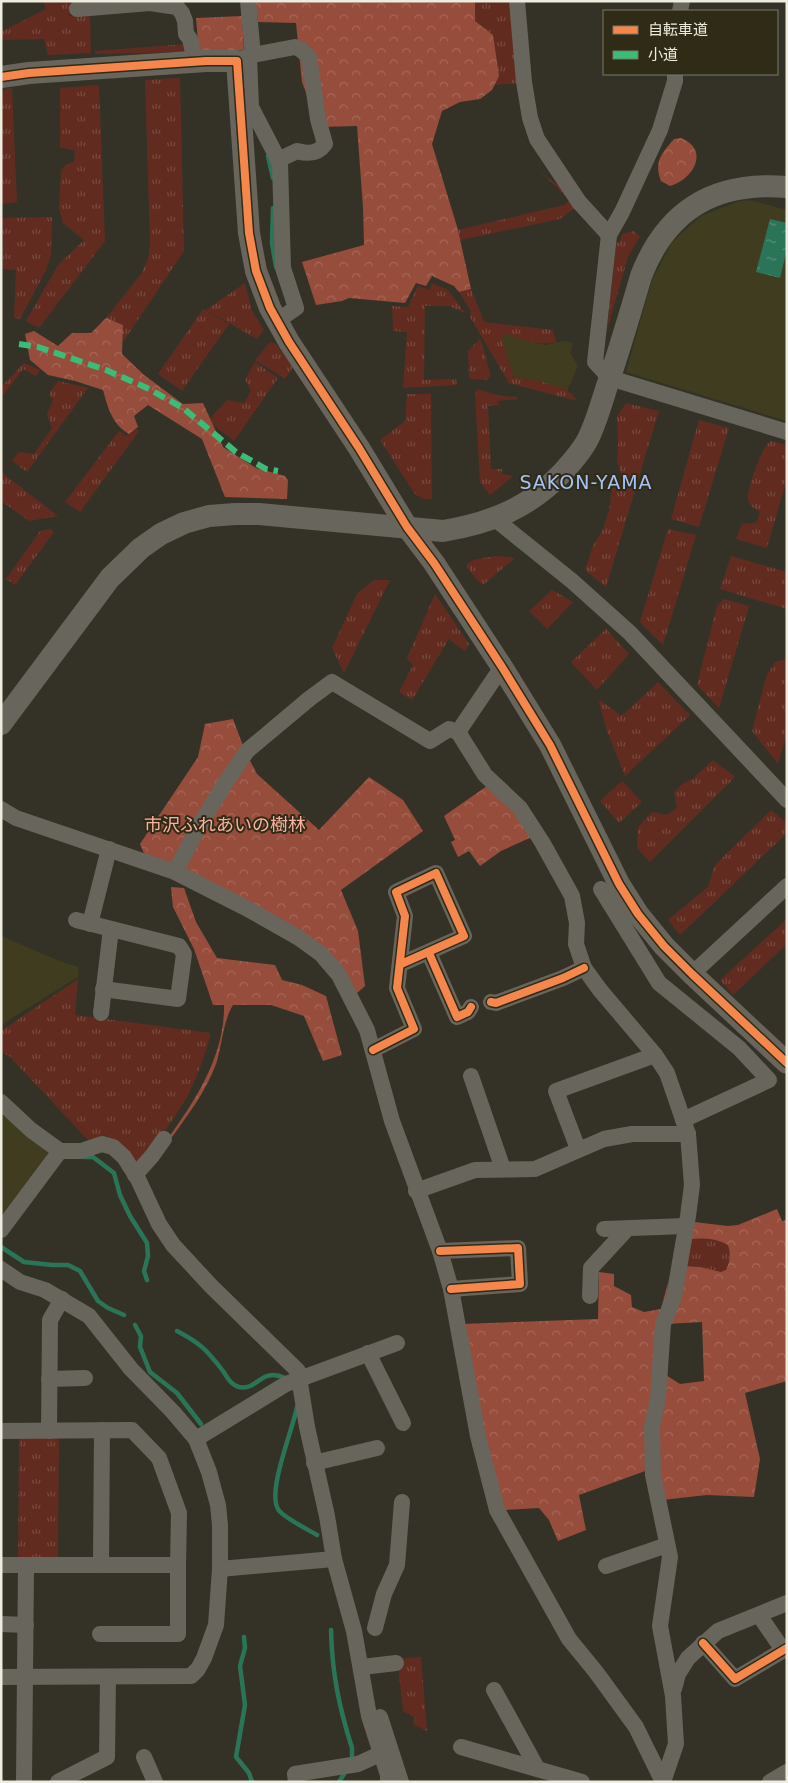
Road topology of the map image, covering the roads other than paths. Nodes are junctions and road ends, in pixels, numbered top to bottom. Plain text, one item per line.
1 (248, 1) edge
2 (516, 1) edge
3 (77, 9) dead end
4 (246, 57) junction
5 (195, 61) junction
6 (675, 75) edge
7 (1, 77) edge
8 (278, 160) junction
9 (787, 187) edge
10 (609, 235) junction
11 (277, 321) junction
12 (610, 378) junction
13 (787, 432) edge
14 (494, 519) junction
15 (406, 527) junction
16 (502, 667) junction
17 (1, 724) edge
18 (458, 732) junction
19 (787, 800) edge
20 (1, 809) edge
21 (109, 850) junction
22 (175, 872) junction
23 (610, 886) junction
24 (787, 886) edge
25 (572, 896) junction
26 (111, 929) junction
27 (428, 953) junction
28 (401, 964) junction
29 (584, 968) junction
30 (692, 974) junction
31 (103, 989) junction
32 (492, 1002) dead end
33 (471, 1007) dead end
34 (101, 1013) dead end
35 (372, 1050) junction
36 (655, 1055) junction
37 (787, 1063) edge
38 (471, 1076) dead end
39 (1, 1102) edge
40 (685, 1127) junction
41 (164, 1139) dead end
42 (578, 1149) junction
43 (60, 1151) junction
44 (503, 1169) junction
45 (135, 1174) junction
46 (416, 1190) junction
47 (686, 1226) junction
48 (1, 1230) edge
49 (604, 1230) dead end
50 (626, 1230) junction
51 (440, 1251) junction
52 (1, 1269) edge
53 (451, 1289) junction
54 (590, 1296) dead end
55 (62, 1300) junction
56 (397, 1344) dead end
57 (368, 1353) junction
58 (85, 1378) dead end
59 (49, 1379) junction
60 (300, 1380) junction
61 (402, 1424) dead end
62 (102, 1430) junction
63 (1, 1431) edge
64 (49, 1431) junction
65 (196, 1439) junction
66 (377, 1448) dead end
67 (314, 1463) junction
68 (402, 1502) dead end
69 (667, 1545) junction
70 (334, 1559) junction
71 (1, 1565) edge
72 (26, 1565) junction
73 (101, 1565) junction
74 (178, 1565) junction
75 (606, 1566) dead end
76 (220, 1569) junction
77 (787, 1603) edge
78 (759, 1615) junction
79 (1, 1624) edge
80 (26, 1625) junction
81 (354, 1631) junction
82 (100, 1634) dead end
83 (703, 1643) junction
84 (785, 1649) edge
85 (396, 1663) dead end
86 (362, 1667) junction
87 (1, 1676) edge
88 (25, 1677) junction
89 (108, 1678) junction
90 (494, 1690) dead end
91 (673, 1696) junction
92 (368, 1709) junction
93 (461, 1747) dead end
94 (380, 1754) junction
95 (144, 1757) dead end
96 (537, 1768) junction
97 (787, 1772) edge
98 (24, 1782) edge
99 (58, 1782) edge
100 (155, 1782) edge
101 (296, 1782) edge
102 (388, 1782) edge
103 (401, 1782) edge
104 (582, 1782) edge
105 (663, 1782) edge
106 (770, 1782) edge

1 - 4 street
2 - 10 street
3 - 5 street
4 - 5 street
4 - 8 street
4 - 8 street
4 - 11 street
5 - 7 street
6 - 10 street
8 - 11 street
9 - 12 street
10 - 12 street
11 - 15 street
12 - 13 street
12 - 14 street
14 - 15 street
14 - 19 street
15 - 16 street
15 - 17 street
16 - 18 street
16 - 23 street
18 - 22 street
18 - 25 street
20 - 21 street
21 - 22 street
21 - 26 street
22 - 35 street
23 - 25 street
23 - 30 street
23 - 40 street
24 - 30 street
25 - 29 street
26 - 31 street
26 - 31 street
27 - 28 street
27 - 28 street
27 - 33 street
28 - 35 street
29 - 32 street
29 - 36 street
30 - 37 street
31 - 34 street
35 - 46 street
36 - 40 street
36 - 42 street
38 - 44 street
39 - 43 street
40 - 42 street
40 - 47 street
41 - 45 street
42 - 44 street
43 - 45 street
43 - 48 street
44 - 46 street
45 - 60 street
46 - 51 street
47 - 50 street
47 - 69 street
49 - 50 street
50 - 54 street
51 - 53 street
51 - 53 street
52 - 55 street
53 - 105 street
55 - 59 street
55 - 65 street
56 - 57 street
57 - 60 street
57 - 61 street
58 - 59 street
59 - 64 street
60 - 65 street
60 - 67 street
62 - 64 street
62 - 73 street
62 - 74 street
63 - 64 street
65 - 76 street
66 - 67 street
67 - 70 street
68 - 81 street
69 - 75 street
69 - 91 street
70 - 76 street
70 - 81 street
71 - 72 street
72 - 73 street
72 - 80 street
73 - 74 street
74 - 82 street
76 - 89 street
77 - 78 street
78 - 83 street
78 - 84 street
79 - 80 street
80 - 88 street
81 - 86 street
83 - 84 street
83 - 91 street
85 - 86 street
86 - 92 street
87 - 88 street
88 - 89 street
88 - 98 street
89 - 99 street
90 - 96 street
91 - 105 street
92 - 94 street
92 - 103 street
93 - 96 street
94 - 101 street
94 - 102 street
95 - 100 street
96 - 104 street
97 - 106 street

